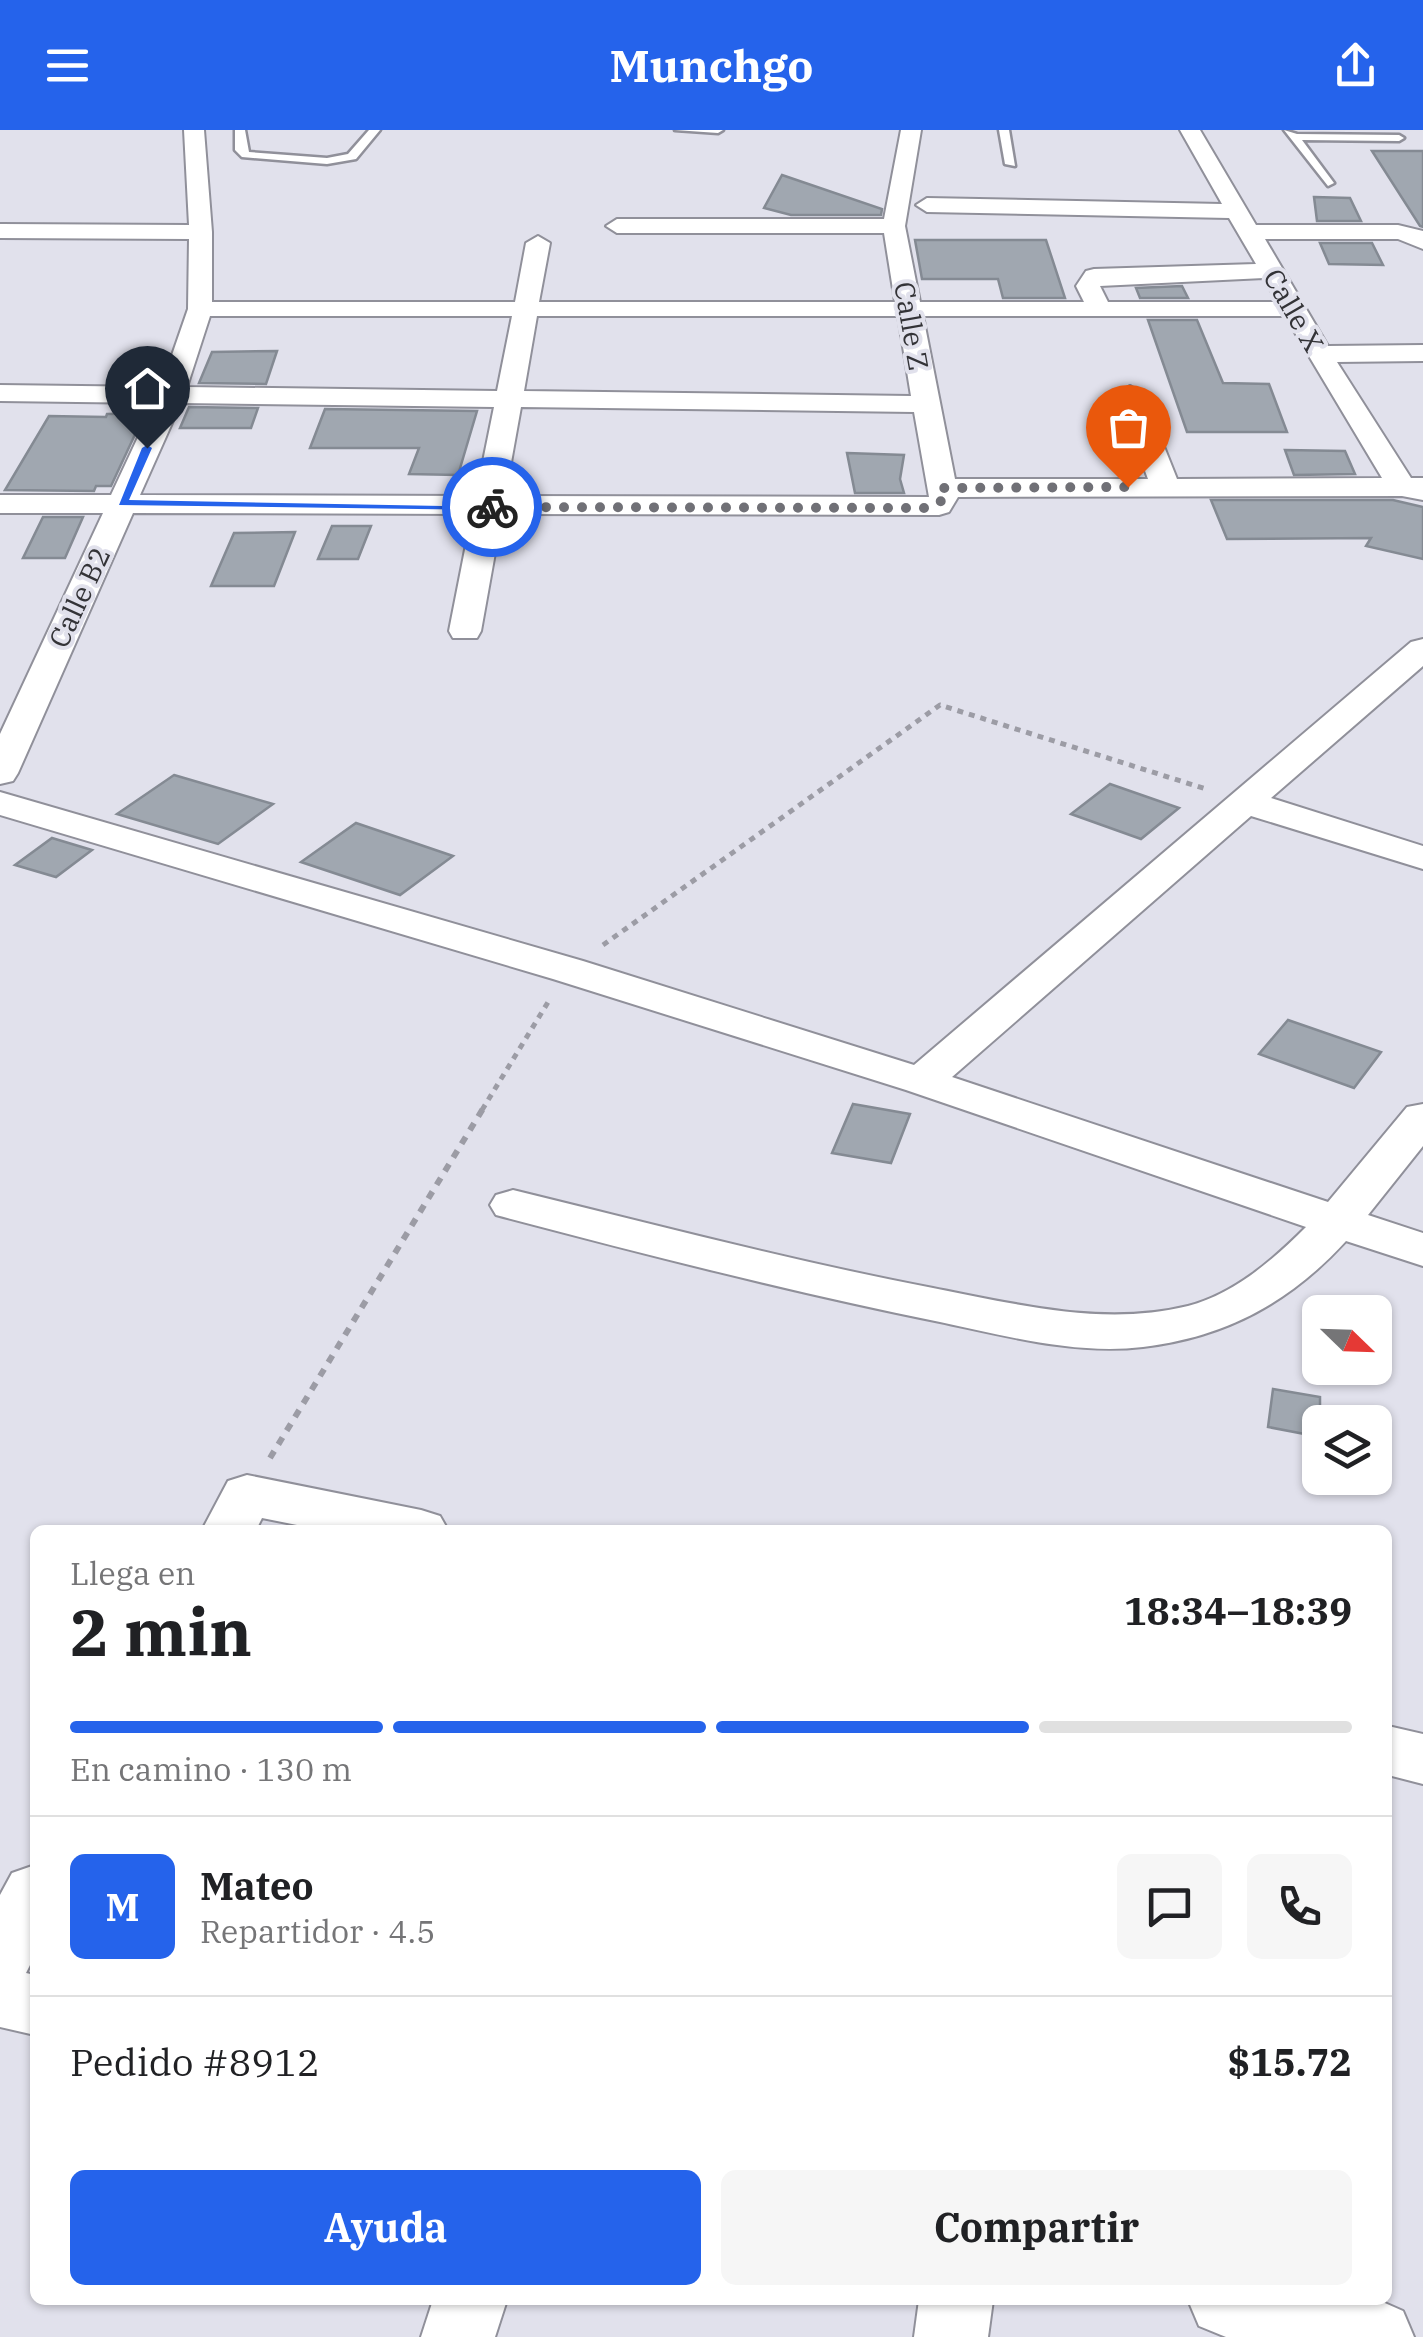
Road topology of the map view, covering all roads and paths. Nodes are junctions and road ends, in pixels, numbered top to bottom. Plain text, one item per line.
1 (194, 130) edge
2 (240, 130) edge
3 (375, 130) edge
4 (680, 130) edge
5 (718, 130) edge
6 (912, 130) edge
7 (1004, 130) edge
8 (1190, 130) edge
9 (1291, 134) edge
10 (1400, 138) dead end
11 (1019, 172) joint
12 (988, 180) dead end
13 (1328, 183) dead end
14 (927, 205) dead end
15 (1242, 221) junction
16 (616, 226) dead end
17 (894, 226) junction
18 (0, 231) edge
19 (201, 232) junction
20 (1423, 242) edge
21 (538, 244) dead end
22 (1271, 272) junction
23 (526, 308) junction
24 (200, 309) junction
25 (908, 309) junction
26 (1100, 309) junction
27 (1292, 309) junction
28 (1423, 353) edge
29 (1319, 354) junction
30 (172, 393) junction
31 (0, 394) edge
32 (1130, 394) dead end
33 (509, 398) junction
34 (926, 404) junction
35 (1166, 487) junction
36 (1416, 488) edge
37 (933, 498) junction
38 (122, 503) junction
39 (0, 504) edge
40 (488, 507) junction
41 (465, 631) dead end
42 (1423, 649) edge
43 (0, 773) edge
44 (1245, 802) junction
45 (0, 803) edge
46 (1423, 858) edge
47 (568, 970) junction
48 (921, 1080) junction
49 (1423, 1117) edge
50 (512, 1205) dead end
51 (1334, 1221) junction
52 (1423, 1250) edge
53 (238, 1512) edge
54 (370, 1525) edge
55 (1392, 1752) edge
56 (1423, 1760) edge
57 (30, 1901) edge
58 (0, 1958) edge
59 (0, 1997) edge
60 (30, 2004) edge
61 (468, 2305) edge
62 (955, 2305) edge
63 (1245, 2305) edge
64 (458, 2337) edge
65 (951, 2337) edge
66 (1377, 2337) edge

1 - 19 street, Calle B2
2 - 3 lane
4 - 5 lane
6 - 17 street, Calle Z
7 - 11 lane
8 - 15 street, Calle X
9 - 10 lane
9 - 13 lane
11 - 12 street
14 - 15 street
15 - 20 street
15 - 22 street, Calle X
16 - 17 street
17 - 25 street, Calle Z
18 - 19 street
19 - 24 street, Calle B2
21 - 23 street
22 - 26 street
22 - 27 street, Calle X
23 - 24 street
23 - 25 street
23 - 33 street
24 - 30 street, Calle B2
25 - 26 street
25 - 34 street, Calle Z
26 - 27 street
27 - 29 street, Calle X
28 - 29 street
29 - 36 street, Calle X
30 - 31 street
30 - 33 street
30 - 38 street, Calle B2
32 - 35 street
33 - 34 street
33 - 40 street
34 - 37 street, Calle Z
35 - 36 street
35 - 37 street
37 - 40 street
38 - 39 street
38 - 40 street
38 - 43 street, Calle B2
40 - 41 street
42 - 44 street
44 - 46 street
44 - 47 path
44 - 48 street
45 - 47 street
47 - 48 street
47 - 53 path
48 - 51 street
49 - 51 street
50 - 51 street
51 - 52 street
53 - 54 street
55 - 56 street
57 - 58 street
59 - 60 street
61 - 64 street
62 - 65 street
63 - 66 street

